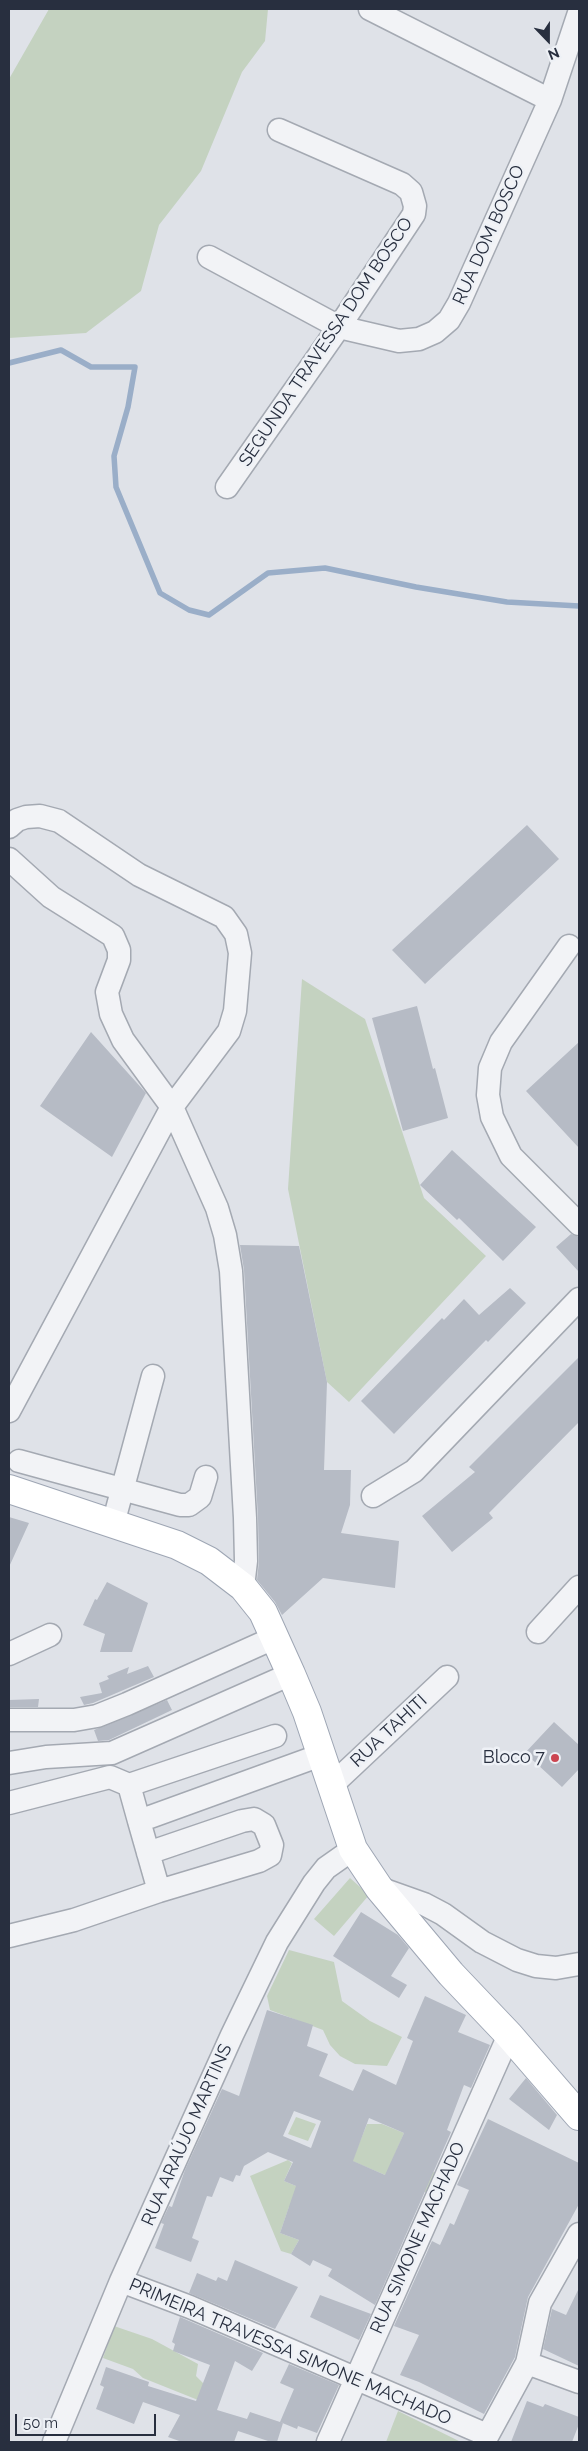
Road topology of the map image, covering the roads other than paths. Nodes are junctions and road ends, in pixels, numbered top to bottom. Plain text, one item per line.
1 (370, 9) edge
2 (579, 13) edge
3 (550, 100) junction
4 (279, 130) dead end
5 (209, 257) dead end
6 (339, 327) junction
7 (227, 487) dead end
8 (9, 828) edge
9 (9, 859) edge
10 (570, 946) dead end
11 (172, 1107) junction
12 (579, 1224) edge
13 (579, 1299) edge
14 (153, 1376) dead end
15 (9, 1411) edge
16 (19, 1461) dead end
17 (206, 1477) dead end
18 (122, 1489) junction
19 (9, 1490) edge
20 (373, 1496) dead end
21 (113, 1524) junction
22 (243, 1587) junction
23 (579, 1587) edge
24 (538, 1632) dead end
25 (50, 1635) dead end
26 (276, 1637) junction
27 (9, 1654) edge
28 (292, 1674) junction
29 (448, 1677) dead end
30 (9, 1720) edge
31 (276, 1736) dead end
32 (321, 1755) junction
33 (9, 1763) edge
34 (129, 1786) junction
35 (330, 1786) junction
36 (9, 1803) edge
37 (139, 1821) junction
38 (353, 1849) junction
39 (148, 1853) junction
40 (379, 1888) junction
41 (159, 1891) junction
42 (9, 1936) edge
43 (579, 1964) edge
44 (509, 2035) junction
45 (579, 2116) edge
46 (579, 2234) edge
47 (121, 2281) junction
48 (527, 2363) junction
49 (355, 2378) junction
50 (579, 2382) edge
51 (486, 2439) edge
52 (54, 2442) edge
53 (328, 2442) edge

1 - 3 street
2 - 3 street, RUA DOM BOSCO
3 - 6 street, RUA DOM BOSCO
4 - 6 street, SEGUNDA TRAVESSA DOM BOSCO
5 - 6 street, RUA DOM BOSCO
6 - 7 street, SEGUNDA TRAVESSA DOM BOSCO
8 - 11 street
9 - 11 street
10 - 12 street
11 - 15 street
11 - 22 street
13 - 20 street
14 - 18 street
16 - 18 street
17 - 18 street
18 - 21 street
19 - 21 main road
21 - 22 main road
22 - 26 main road
23 - 24 street
25 - 27 street
26 - 28 main road
26 - 30 street
28 - 32 main road
28 - 33 street
29 - 35 street, RUA TAHITI
31 - 34 street
32 - 35 main road
32 - 37 street
34 - 36 street
34 - 37 street
35 - 38 main road
37 - 39 street
38 - 40 main road
38 - 47 street, RUA ARAÚJO MARTINS
39 - 41 street
39 - 41 street
40 - 43 street
40 - 44 main road
41 - 42 street
44 - 45 main road
44 - 49 street, RUA SIMONE MACHADO
46 - 48 street
47 - 49 street, PRIMEIRA TRAVESSA SIMONE MACHADO
47 - 52 street, RUA ARAÚJO MARTINS
48 - 50 street
48 - 51 street
49 - 51 street, PRIMEIRA TRAVESSA SIMONE MACHADO
49 - 53 street, RUA SIMONE MACHADO

